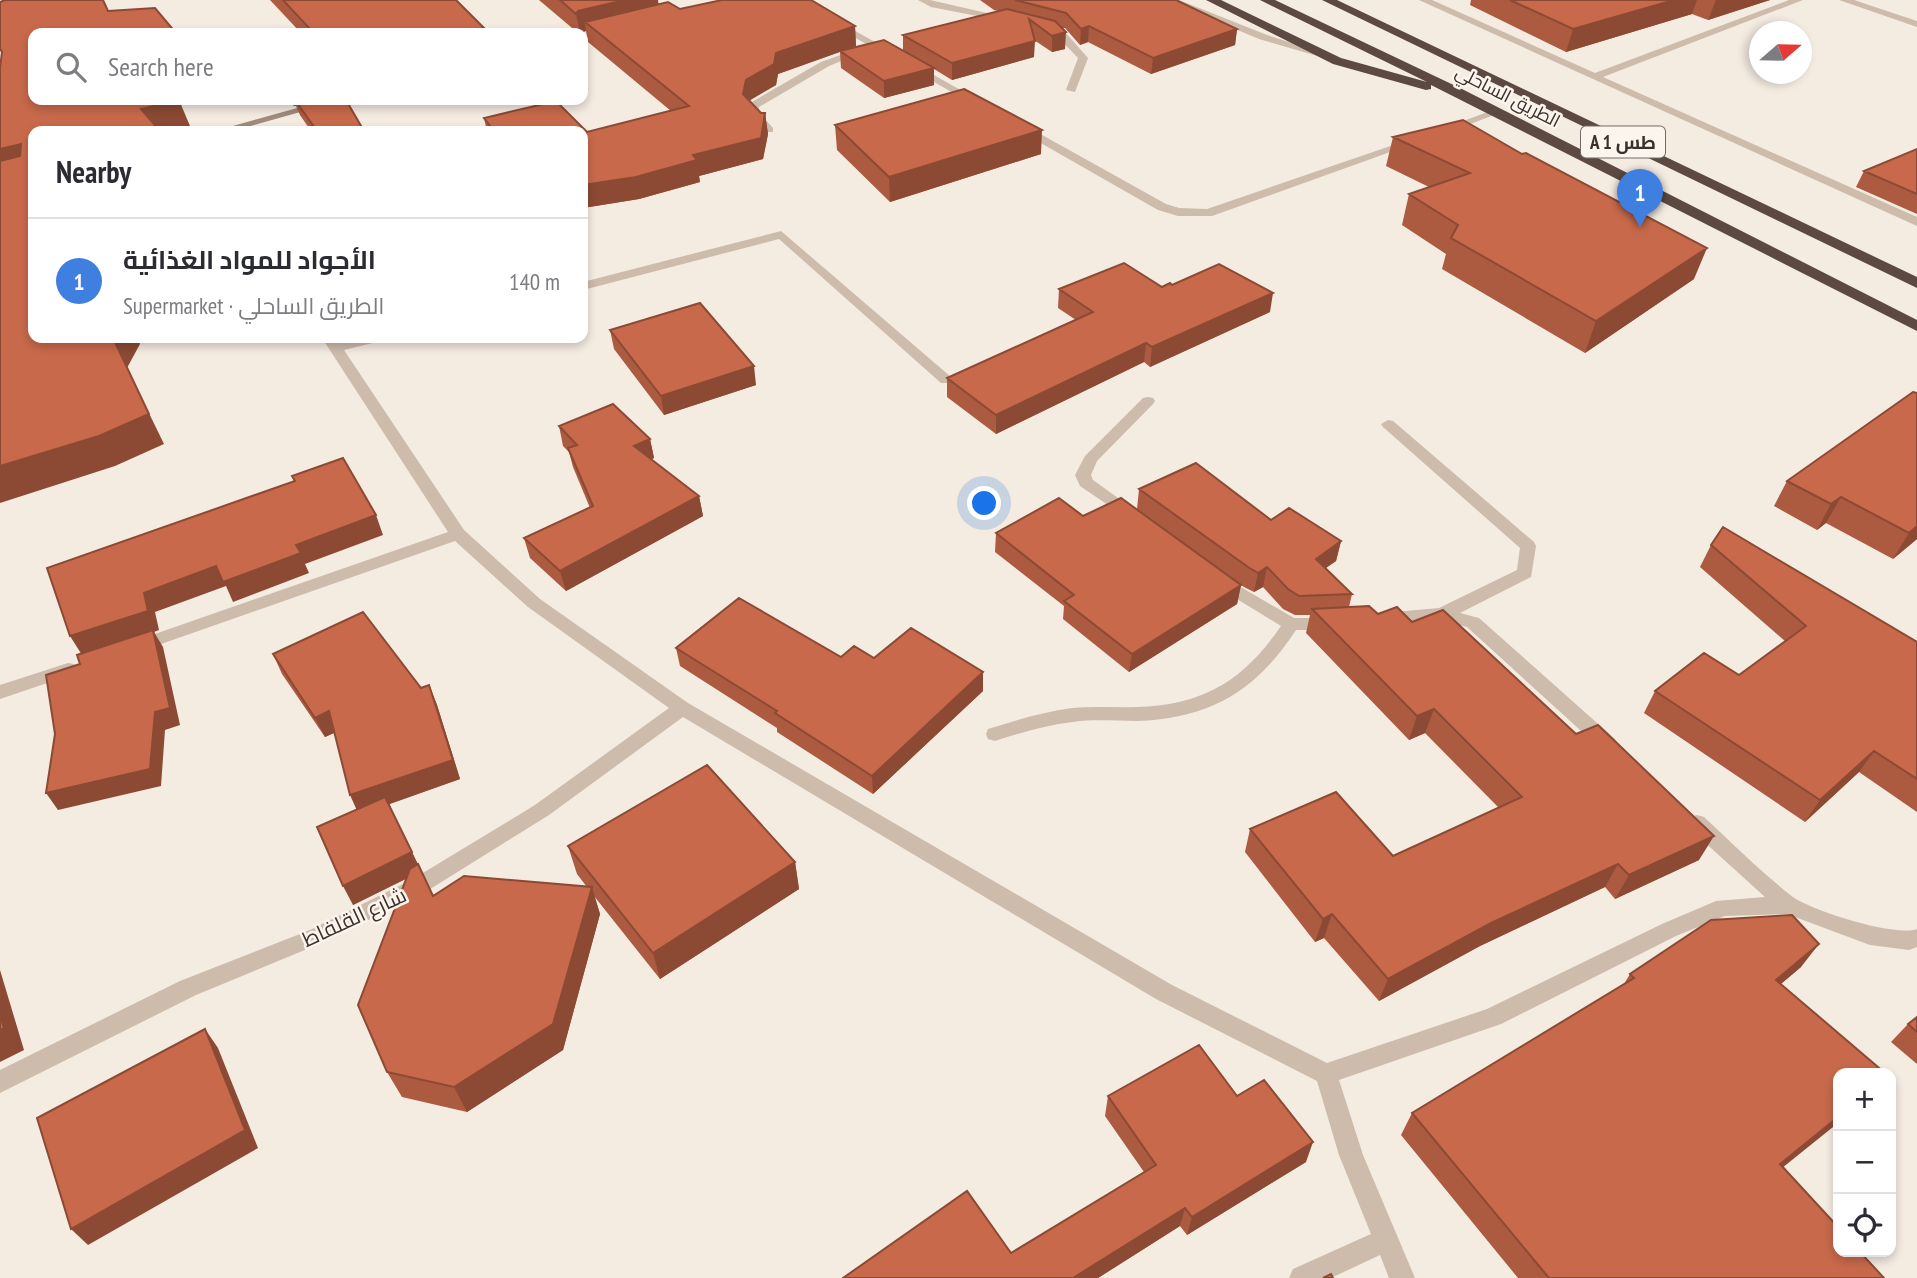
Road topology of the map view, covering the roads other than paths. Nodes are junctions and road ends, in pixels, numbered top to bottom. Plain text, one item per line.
1 (793, 0) edge
2 (923, 0) edge
3 (1171, 0) edge
4 (1212, 0) edge
5 (1266, 0) edge
6 (1328, 0) edge
7 (1424, 0) edge
8 (1798, 0) edge
9 (1844, 0) edge
10 (1015, 20) edge
11 (1917, 24) edge
12 (1038, 26) edge
13 (877, 44) junction
14 (1321, 54) junction
15 (1596, 76) junction
16 (1071, 90) dead end
17 (1457, 92) junction
18 (319, 105) edge
19 (992, 111) edge
20 (1497, 112) junction
21 (1015, 124) edge
22 (240, 126) edge
23 (769, 130) dead end
24 (1917, 222) edge
25 (1917, 283) edge
26 (588, 285) edge
27 (1917, 327) edge
28 (333, 343) edge
29 (946, 380) edge
30 (1148, 401) dead end
31 (1388, 424) dead end
32 (1140, 522) edge
33 (458, 534) junction
34 (1204, 570) edge
35 (1442, 614) junction
36 (1291, 624) junction
37 (128, 650) edge
38 (89, 662) edge
39 (0, 692) edge
40 (682, 708) junction
41 (995, 734) dead end
42 (1625, 759) edge
43 (1686, 814) edge
44 (1788, 905) junction
45 (1917, 938) edge
46 (1326, 1074) junction
47 (0, 1082) edge
48 (1388, 1239) junction
49 (1302, 1278) edge
50 (1402, 1278) edge

1 - 13 street
2 - 10 street
3 - 14 street
4 - 14 highway
5 - 17 highway, الطريق الساحلي / A 1 طس
6 - 25 highway, الطريق الساحلي / A 1 طس
7 - 15 street
8 - 15 street
9 - 11 street
12 - 16 street
13 - 19 street
13 - 23 street
14 - 17 highway
15 - 24 street
17 - 20 highway, الطريق الساحلي / A 1 طس
18 - 22 street
20 - 21 street
20 - 27 highway, الطريق الساحلي / A 1 طس
26 - 29 street
28 - 33 street
30 - 32 street
31 - 35 street
33 - 37 street
33 - 40 street
34 - 36 street
35 - 36 street
35 - 42 street
36 - 41 street
38 - 39 street
40 - 46 street
40 - 47 street, شارع القلفاط
43 - 44 street
44 - 45 street
44 - 46 street
46 - 48 street
48 - 49 street
48 - 50 street

